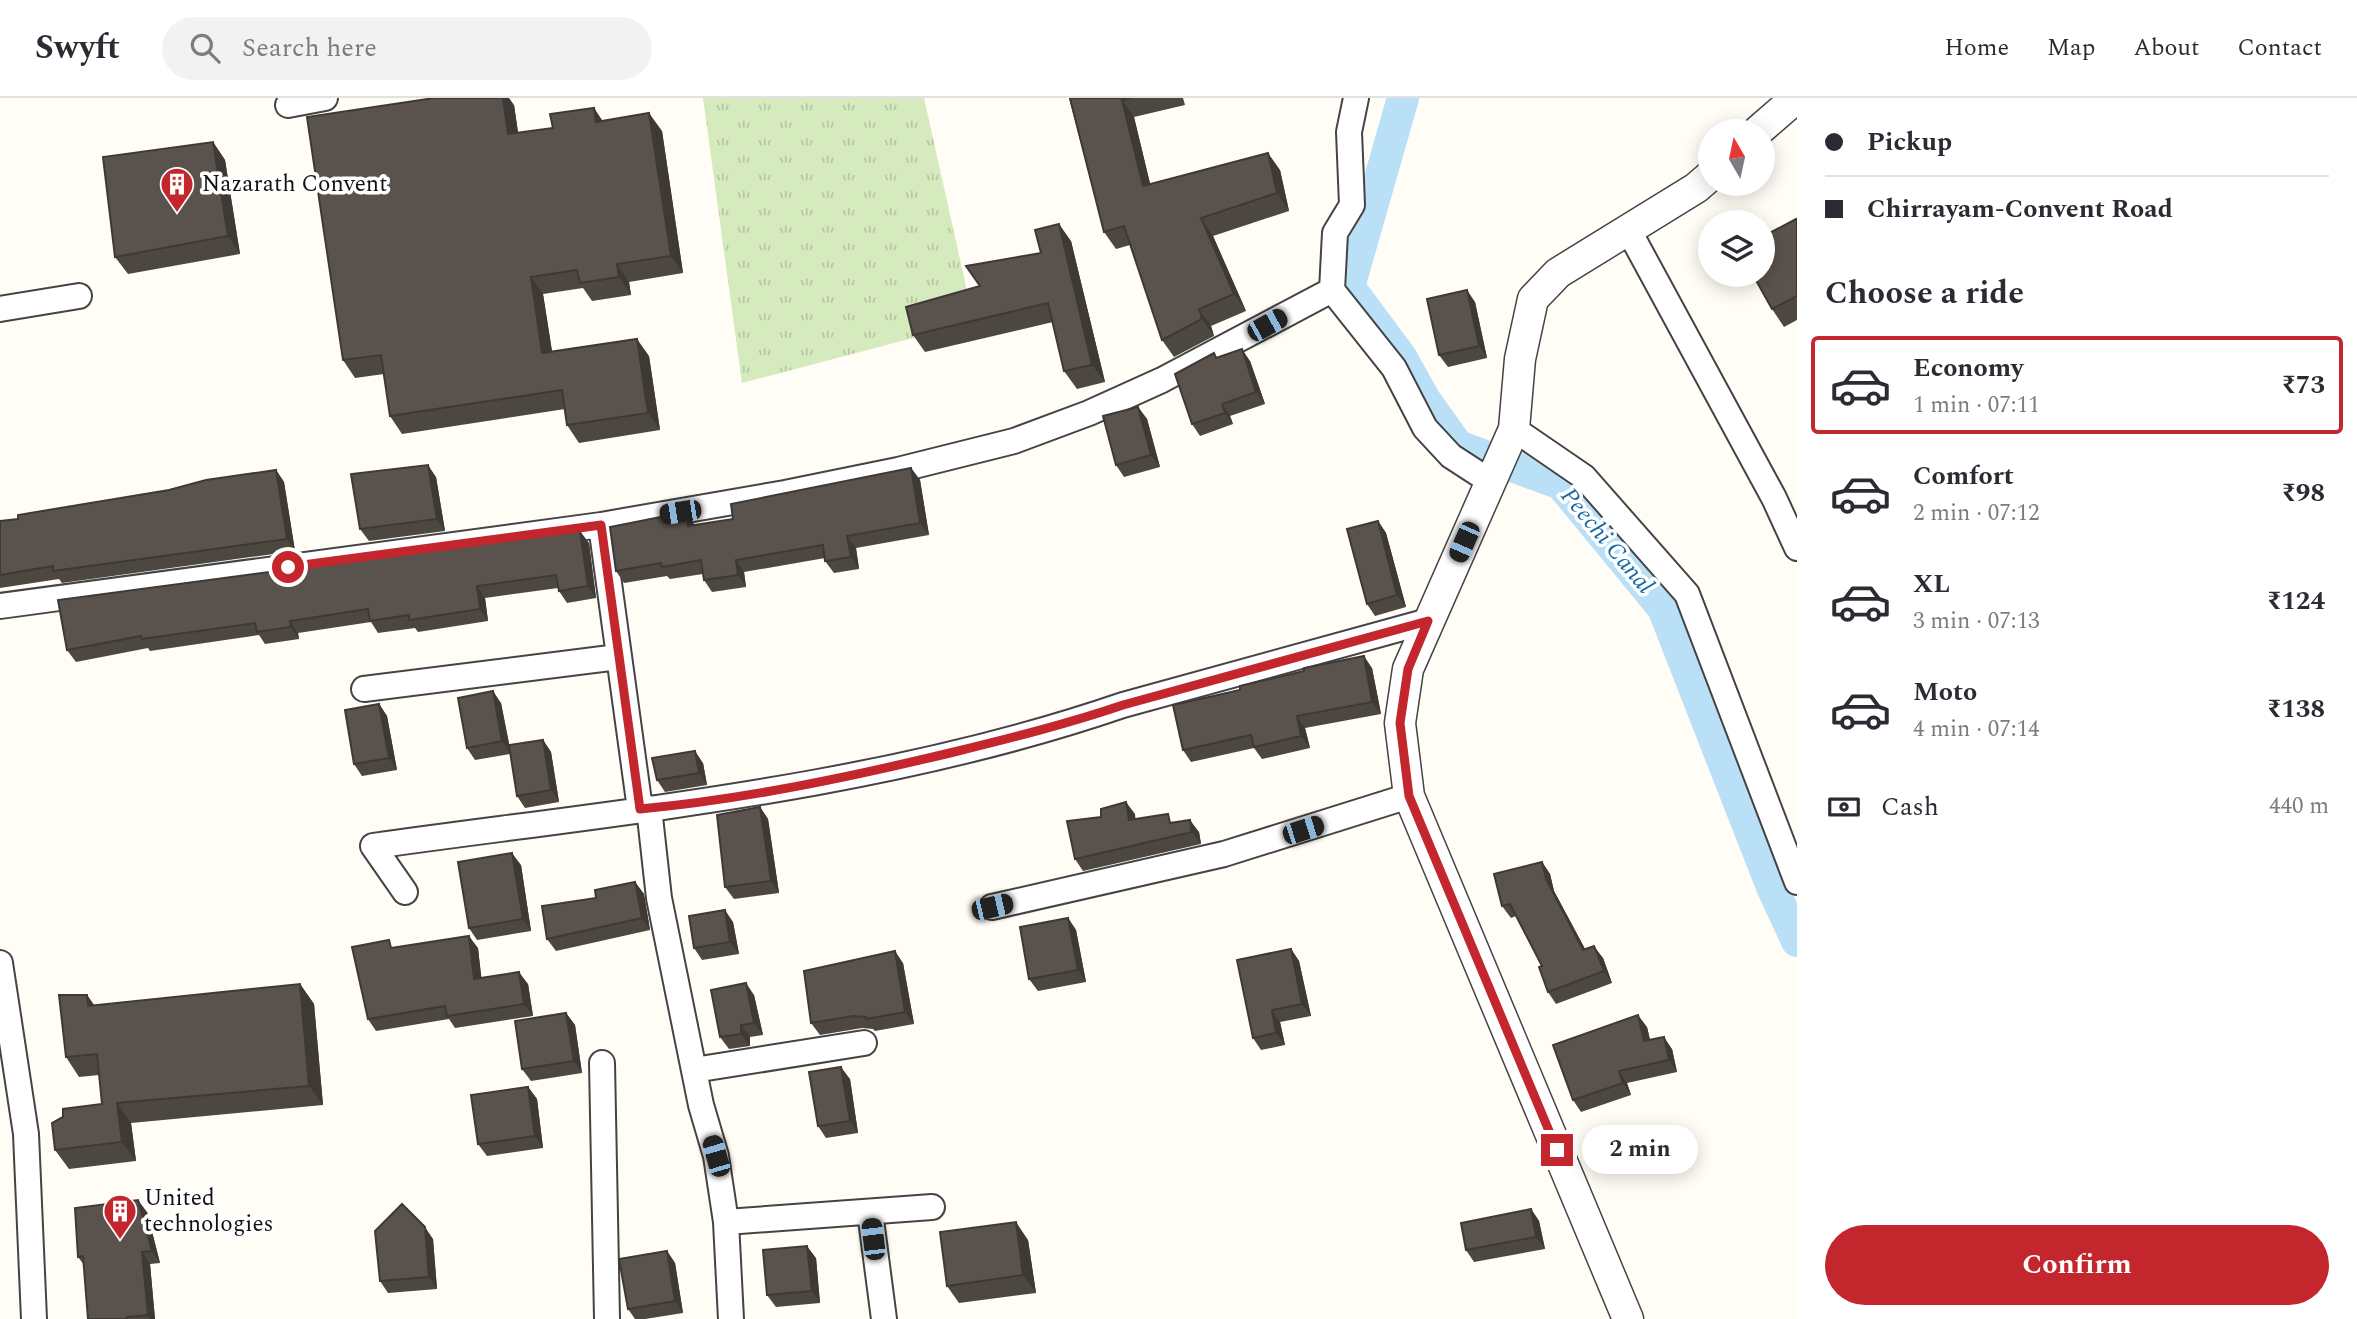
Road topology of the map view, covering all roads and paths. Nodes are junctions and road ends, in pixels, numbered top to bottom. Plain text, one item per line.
1 (326, 98) edge
2 (1356, 98) edge
3 (1796, 98) edge
4 (288, 105) dead end
5 (1772, 119) edge
6 (1698, 186) edge
7 (1629, 231) junction
8 (1332, 290) junction
9 (79, 296) dead end
10 (0, 309) edge
11 (1502, 457) junction
12 (601, 525) junction
13 (1797, 548) edge
14 (0, 606) edge
15 (1428, 621) junction
16 (618, 657) junction
17 (365, 689) dead end
18 (1409, 796) junction
19 (645, 808) junction
20 (1797, 882) edge
21 (405, 892) dead end
22 (992, 907) dead end
23 (0, 963) edge
24 (864, 1043) dead end
25 (601, 1063) dead end
26 (694, 1070) junction
27 (932, 1207) dead end
28 (870, 1212) junction
29 (726, 1222) junction
30 (34, 1319) edge
31 (607, 1319) edge
32 (731, 1319) edge
33 (884, 1319) edge
34 (1628, 1319) edge

1 - 4 street
2 - 8 street
3 - 5 street
6 - 7 street
7 - 11 street
7 - 13 street
8 - 11 street
8 - 12 street
9 - 10 street
11 - 15 street
11 - 20 street
12 - 14 street
12 - 16 street
15 - 18 street
15 - 19 street
16 - 17 street
16 - 19 street
18 - 22 street
18 - 34 street
19 - 21 street
19 - 26 street
23 - 30 street
24 - 26 street
25 - 31 street
26 - 29 street
27 - 28 street
28 - 29 street
28 - 33 street
29 - 32 street

